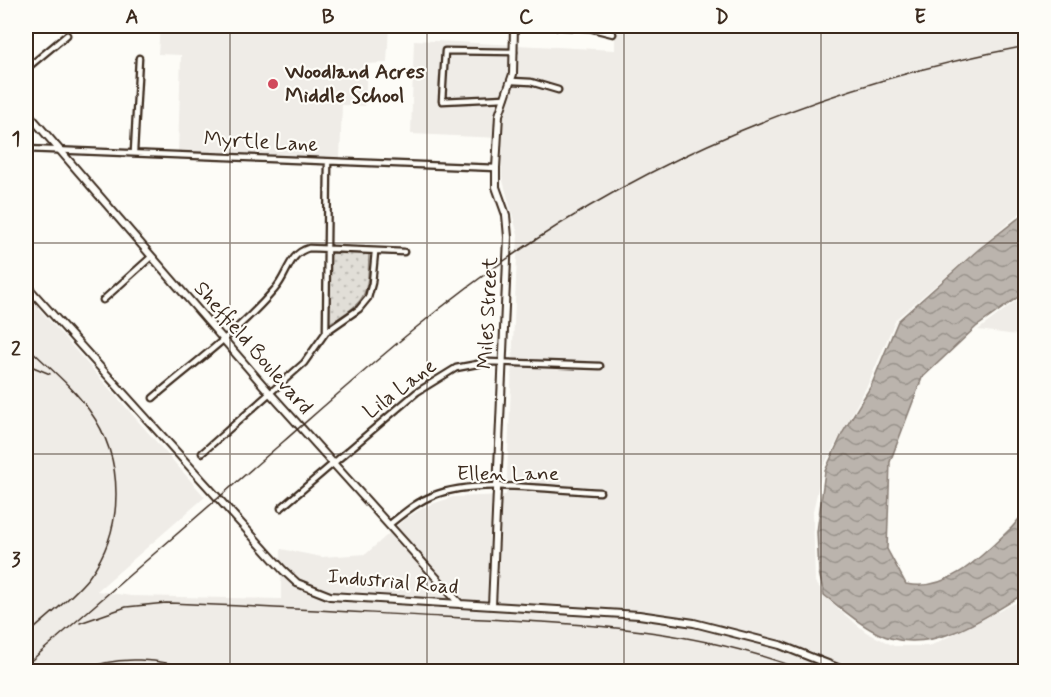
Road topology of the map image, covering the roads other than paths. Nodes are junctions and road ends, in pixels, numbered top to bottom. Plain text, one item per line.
1 (514, 26) edge
2 (552, 26) edge
3 (613, 34) dead end
4 (67, 35) dead end
5 (514, 52) junction
6 (138, 58) dead end
7 (26, 69) edge
8 (512, 81) junction
9 (558, 90) dead end
10 (505, 99) junction
11 (26, 111) edge
12 (26, 148) edge
13 (58, 150) junction
14 (134, 152) junction
15 (328, 162) junction
16 (496, 168) junction
17 (328, 249) junction
18 (375, 252) junction
19 (404, 252) dead end
20 (151, 257) junction
21 (26, 285) edge
22 (103, 300) dead end
23 (326, 332) junction
24 (224, 337) junction
25 (502, 362) junction
26 (600, 366) dead end
27 (269, 392) junction
28 (153, 398) dead end
29 (202, 453) dead end
30 (333, 464) junction
31 (497, 488) junction
32 (600, 492) dead end
33 (281, 508) dead end
34 (390, 524) junction
35 (460, 604) junction
36 (492, 606) junction
37 (848, 672) edge

1 - 5 street, Miles Street
2 - 3 street
4 - 7 street
5 - 8 street, Miles Street
5 - 10 street
6 - 14 street
8 - 9 street
8 - 10 street, Miles Street
10 - 16 street, Miles Street
11 - 13 street, Sheffield Boulevard
12 - 13 street, Myrtle Lane
13 - 14 street, Myrtle Lane
13 - 20 street, Sheffield Boulevard
14 - 15 street, Myrtle Lane
15 - 16 street, Myrtle Lane
15 - 17 street
16 - 25 street, Miles Street
17 - 18 street
17 - 23 street
17 - 24 street
18 - 19 street
18 - 23 street
20 - 22 street
20 - 24 street, Sheffield Boulevard
21 - 35 street, Industrial Road
23 - 27 street
24 - 27 street, Sheffield Boulevard
24 - 28 street
25 - 26 street, Lila Lane
25 - 30 street, Lila Lane
25 - 31 street, Miles Street
27 - 29 street
27 - 30 street, Sheffield Boulevard
30 - 33 street, Lila Lane
30 - 34 street, Sheffield Boulevard
31 - 32 street, Ellen Lane
31 - 34 street, Ellen Lane
31 - 36 street, Miles Street
34 - 35 street, Sheffield Boulevard
35 - 36 street, Industrial Road
36 - 37 street, Industrial Road

